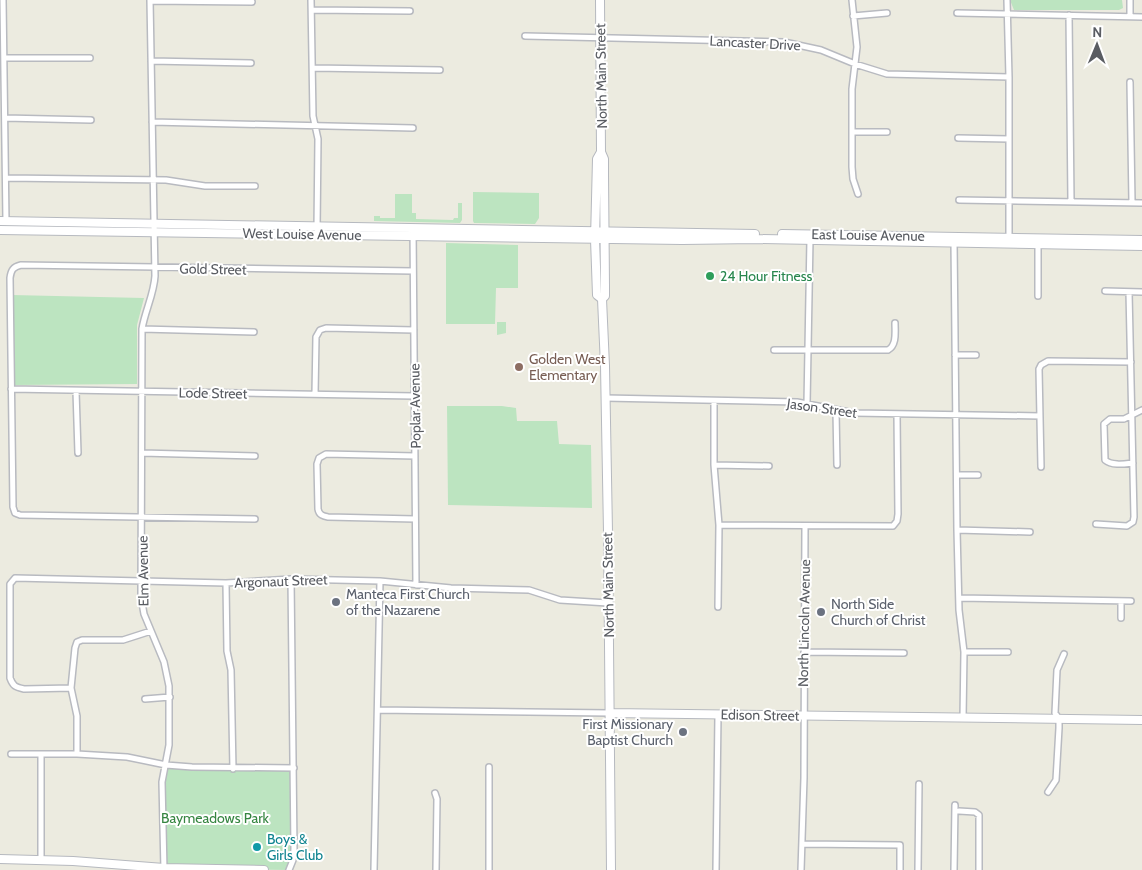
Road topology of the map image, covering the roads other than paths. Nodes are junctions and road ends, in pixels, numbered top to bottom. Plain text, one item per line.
1 (3, 0) edge
2 (150, 0) edge
3 (311, 0) edge
4 (600, 0) edge
5 (852, 0) edge
6 (1007, 0) edge
7 (1130, 0) edge
8 (252, 2) dead end
9 (312, 10) junction
10 (410, 12) dead end
11 (887, 12) dead end
12 (957, 13) dead end
13 (1007, 14) junction
14 (1069, 15) junction
15 (853, 16) junction
16 (1130, 16) junction
17 (1142, 16) edge
18 (525, 36) dead end
19 (600, 39) junction
20 (4, 58) junction
21 (90, 58) dead end
22 (151, 61) junction
23 (251, 63) dead end
24 (855, 64) junction
25 (313, 68) junction
26 (440, 70) dead end
27 (1009, 77) junction
28 (1130, 82) dead end
29 (5, 118) junction
30 (91, 120) dead end
31 (152, 122) junction
32 (315, 126) junction
33 (413, 128) dead end
34 (852, 132) junction
35 (887, 132) dead end
36 (958, 138) dead end
37 (1009, 139) junction
38 (601, 152) junction
39 (6, 178) junction
40 (152, 180) junction
41 (255, 186) dead end
42 (858, 194) dead end
43 (959, 200) dead end
44 (1009, 200) junction
45 (1071, 201) junction
46 (1132, 202) junction
47 (1142, 203) edge
48 (3, 221) edge
49 (154, 223) junction
50 (0, 230) edge
51 (317, 230) junction
52 (154, 232) junction
53 (412, 232) junction
54 (595, 235) junction
55 (605, 235) junction
56 (810, 237) junction
57 (1009, 238) junction
58 (954, 240) junction
59 (1142, 240) edge
60 (1038, 245) junction
61 (1142, 246) edge
62 (154, 268) junction
63 (413, 271) junction
64 (1105, 291) dead end
65 (1129, 292) junction
66 (1142, 292) edge
67 (1038, 296) dead end
68 (602, 300) junction
69 (895, 323) dead end
70 (142, 329) junction
71 (414, 330) junction
72 (254, 332) dead end
73 (774, 350) dead end
74 (809, 351) junction
75 (955, 355) junction
76 (976, 355) dead end
77 (1131, 362) junction
78 (11, 389) junction
79 (76, 391) junction
80 (141, 392) junction
81 (315, 394) junction
82 (414, 396) junction
83 (605, 398) junction
84 (714, 401) junction
85 (807, 404) junction
86 (1142, 410) edge
87 (836, 411) junction
88 (897, 414) junction
89 (956, 415) junction
90 (1040, 416) junction
91 (1131, 416) junction
92 (78, 453) dead end
93 (142, 453) junction
94 (255, 456) dead end
95 (416, 456) junction
96 (1133, 463) junction
97 (714, 465) junction
98 (769, 466) dead end
99 (836, 466) dead end
100 (1041, 467) dead end
101 (957, 475) junction
102 (978, 475) dead end
103 (142, 516) junction
104 (255, 519) dead end
105 (416, 519) junction
106 (1096, 524) dead end
107 (719, 525) junction
108 (805, 526) junction
109 (957, 530) junction
110 (1030, 532) dead end
111 (291, 579) junction
112 (142, 580) junction
113 (380, 581) junction
114 (226, 583) junction
115 (416, 585) junction
116 (959, 598) junction
117 (1120, 601) junction
118 (1131, 601) dead end
119 (608, 602) junction
120 (718, 607) dead end
121 (1120, 618) dead end
122 (151, 631) junction
123 (804, 652) junction
124 (964, 652) junction
125 (1008, 652) dead end
126 (904, 653) dead end
127 (1064, 654) dead end
128 (72, 688) junction
129 (170, 697) junction
130 (145, 699) dead end
131 (378, 710) junction
132 (610, 713) junction
133 (718, 715) junction
134 (803, 716) junction
135 (962, 718) junction
136 (1059, 720) junction
137 (1142, 720) edge
138 (11, 754) dead end
139 (42, 754) junction
140 (77, 754) junction
141 (166, 765) junction
142 (489, 767) dead end
143 (294, 768) junction
144 (233, 769) junction
145 (920, 784) dead end
146 (1048, 792) dead end
147 (435, 793) dead end
148 (955, 805) dead end
149 (959, 812) dead end
150 (802, 844) junction
151 (0, 859) edge
152 (41, 860) junction
153 (102, 866) edge
154 (164, 869) edge
155 (225, 870) edge
156 (264, 870) edge
157 (290, 870) edge
158 (374, 870) edge
159 (436, 870) edge
160 (489, 870) edge
161 (611, 870) edge
162 (716, 870) edge
163 (801, 870) edge
164 (900, 870) edge
165 (918, 870) edge
166 (954, 870) edge
167 (979, 870) edge

1 - 20 street
2 - 8 street
2 - 22 street, Elm Avenue
3 - 9 street
4 - 19 main road, North Main Street
5 - 15 street
6 - 13 street
7 - 16 street
9 - 10 street
9 - 25 street
11 - 15 street
12 - 13 street
13 - 14 street
13 - 27 street
14 - 16 street
14 - 45 street
15 - 24 street
16 - 17 street
18 - 19 street, Lancaster Drive
19 - 24 street, Lancaster Drive
19 - 38 main road, North Main Street
20 - 21 street
20 - 29 street
22 - 23 street
22 - 31 street, Elm Avenue
24 - 27 street, Lancaster Drive
24 - 34 street
25 - 26 street
25 - 32 street
27 - 37 street
28 - 46 street
29 - 30 street
29 - 39 street
31 - 32 street
31 - 40 street, Elm Avenue
32 - 33 street
32 - 51 street
34 - 35 street
34 - 42 street
36 - 37 street
37 - 44 street
38 - 54 main road, North Main Street
38 - 55 main road, North Main Street
39 - 40 street
39 - 48 street
40 - 41 street
40 - 49 street, Elm Avenue
43 - 44 street
44 - 45 street
44 - 57 street
45 - 46 street
46 - 47 street
48 - 49 main road, West Louise Avenue
49 - 51 main road, West Louise Avenue
49 - 52 street, Elm Avenue
50 - 52 main road, West Louise Avenue
51 - 52 main road, West Louise Avenue
51 - 53 main road, West Louise Avenue
52 - 62 street, Elm Avenue
53 - 54 main road, West Louise Avenue
53 - 63 street, Poplar Avenue
54 - 55 main road, East Louise Avenue
54 - 68 main road, North Main Street
55 - 56 main road, East Louise Avenue
55 - 68 main road, North Main Street
56 - 58 main road, East Louise Avenue
56 - 74 street
57 - 58 main road, East Louise Avenue
57 - 59 main road, East Louise Avenue
58 - 60 main road, East Louise Avenue
58 - 75 street
60 - 61 main road, East Louise Avenue
60 - 67 street
62 - 63 street, Gold Street
62 - 70 street, Elm Avenue
62 - 78 street, Gold Street
63 - 71 street, Poplar Avenue
64 - 65 street
65 - 66 street
65 - 77 street
68 - 83 main road, North Main Street
69 - 74 street
70 - 72 street
70 - 80 street, Elm Avenue
71 - 81 street
71 - 82 street, Poplar Avenue
73 - 74 street
74 - 85 street
75 - 76 street
75 - 89 street
77 - 90 street
77 - 91 street
78 - 79 street, Lode Street
78 - 103 street
79 - 80 street, Lode Street
79 - 92 street
80 - 81 street, Lode Street
80 - 93 street, Elm Avenue
81 - 82 street, Lode Street
82 - 95 street, Poplar Avenue
83 - 84 street, Jason Street
83 - 119 main road, North Main Street
84 - 85 street, Jason Street
84 - 97 street
85 - 87 street, Jason Street
86 - 91 street
87 - 88 street, Jason Street
87 - 99 street
88 - 89 street, Jason Street
88 - 108 street
89 - 90 street, Jason Street
89 - 101 street
90 - 100 street
91 - 96 street
91 - 96 street
93 - 94 street
93 - 103 street, Elm Avenue
95 - 105 street, Poplar Avenue
95 - 105 street
96 - 106 street
97 - 98 street
97 - 107 street
101 - 102 street
101 - 109 street
103 - 104 street
103 - 112 street, Elm Avenue
105 - 115 street, Poplar Avenue
107 - 108 street
107 - 120 street
108 - 123 street, North Lincoln Avenue
109 - 110 street
109 - 116 street
111 - 113 street, Argonaut Street
111 - 114 street, Argonaut Street
111 - 143 street
112 - 114 street, Argonaut Street
112 - 122 street, Elm Avenue
112 - 128 street, Argonaut Street
113 - 115 street, Argonaut Street
113 - 131 street
114 - 144 street
115 - 119 street, Argonaut Street
116 - 117 street
116 - 124 street
117 - 118 street
117 - 121 street
119 - 132 main road, North Main Street
122 - 128 street
122 - 129 street, Elm Avenue
123 - 126 street
123 - 134 street, North Lincoln Avenue
124 - 125 street
124 - 135 street
127 - 136 street
128 - 140 street
129 - 130 street
129 - 141 street, Elm Avenue
131 - 132 street, Edison Street
131 - 158 street
132 - 133 main road, Edison Street
132 - 161 main road, North Main Street
133 - 134 main road, Edison Street
133 - 162 street
134 - 135 main road, Edison Street
134 - 150 street, North Lincoln Avenue
135 - 136 main road, Edison Street
136 - 137 main road, Edison Street
136 - 146 street
138 - 139 street
139 - 140 street
139 - 152 street
140 - 141 street
141 - 144 street
141 - 154 street, Elm Avenue
142 - 160 street
143 - 144 street
143 - 157 street
145 - 165 street
147 - 159 street
148 - 166 street
149 - 167 street
150 - 163 street, North Lincoln Avenue
150 - 164 street
151 - 152 main road
152 - 153 main road
153 - 154 main road
154 - 155 main road
155 - 156 main road

